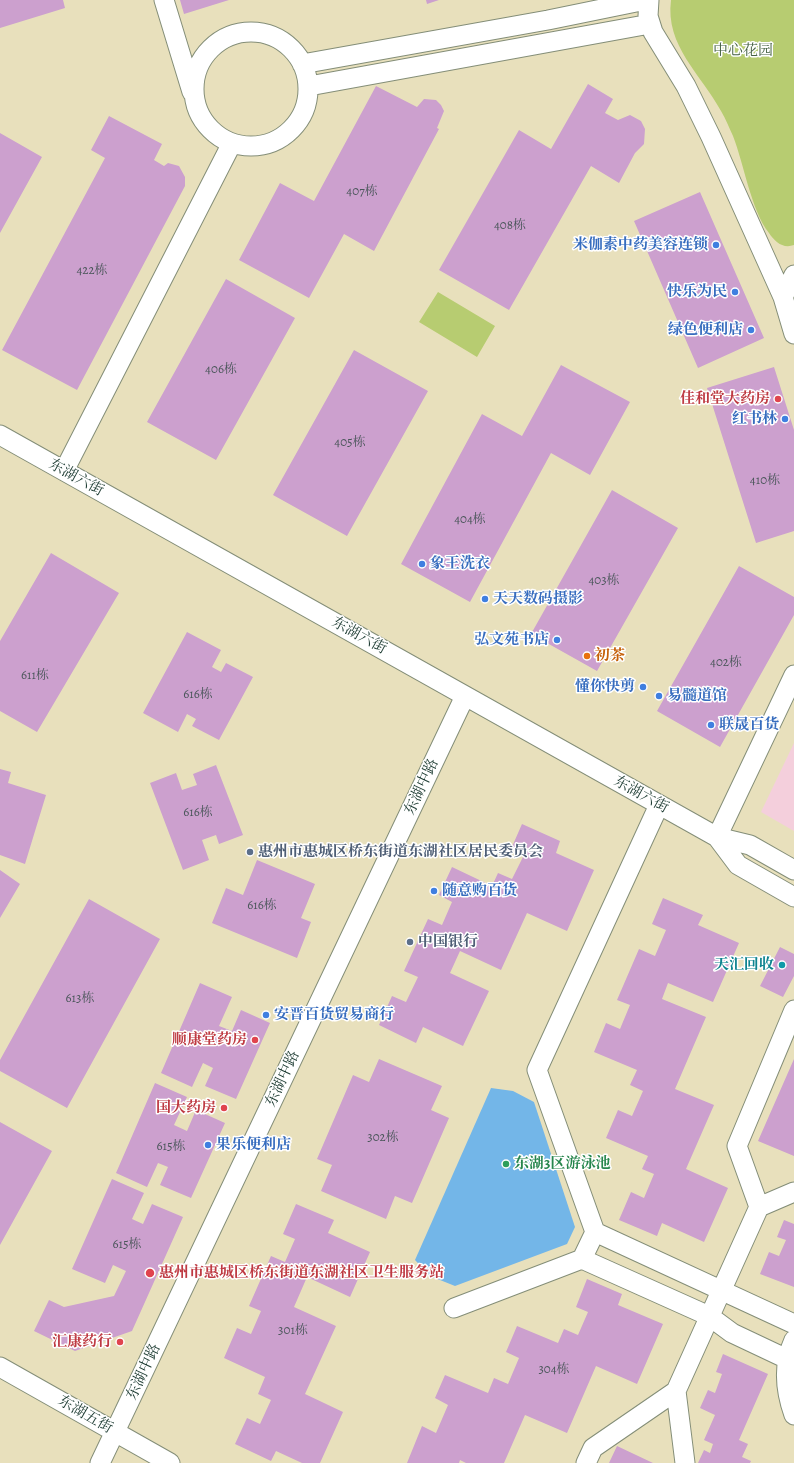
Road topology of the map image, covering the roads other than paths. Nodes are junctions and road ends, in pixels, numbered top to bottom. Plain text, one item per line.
1 (164, 0) edge
2 (648, 0) edge
3 (650, 24) junction
4 (302, 64) junction
5 (309, 86) junction
6 (198, 110) junction
7 (232, 143) junction
8 (794, 275) edge
9 (783, 297) junction
10 (794, 334) edge
11 (0, 435) edge
12 (64, 471) junction
13 (794, 675) edge
14 (465, 696) junction
15 (659, 805) junction
16 (717, 837) junction
17 (794, 870) edge
18 (794, 897) edge
19 (794, 1010) edge
20 (794, 1192) edge
21 (759, 1207) junction
22 (595, 1232) junction
23 (582, 1259) junction
24 (721, 1290) junction
25 (454, 1308) dead end
26 (708, 1316) junction
27 (794, 1324) edge
28 (794, 1340) edge
29 (787, 1359) junction
30 (0, 1368) edge
31 (676, 1391) junction
32 (794, 1414) edge
33 (115, 1432) junction
34 (100, 1463) edge
35 (170, 1463) edge
36 (586, 1463) edge
37 (685, 1463) edge

1 - 6 street
2 - 3 street
2 - 4 street
3 - 5 street
3 - 9 street
4 - 5 street
4 - 6 street
5 - 7 street
6 - 7 street
7 - 12 street
8 - 9 street
9 - 10 street
11 - 12 street, 东湖六街
12 - 14 street, 东湖六街
13 - 16 street
14 - 15 street, 东湖六街
14 - 33 street, 东湖中路
15 - 16 street, 东湖六街
15 - 22 street
16 - 17 street, 东湖六街
16 - 18 street, 东湖六街
19 - 21 street
20 - 21 street
21 - 24 street
22 - 23 street
22 - 24 street
23 - 25 street
23 - 26 street
24 - 26 street
24 - 27 street
26 - 29 street
26 - 31 street
28 - 29 street
29 - 32 street
30 - 33 street, 东湖五街
31 - 36 street
31 - 37 street
33 - 34 street, 东湖中路
33 - 35 street, 东湖五街

